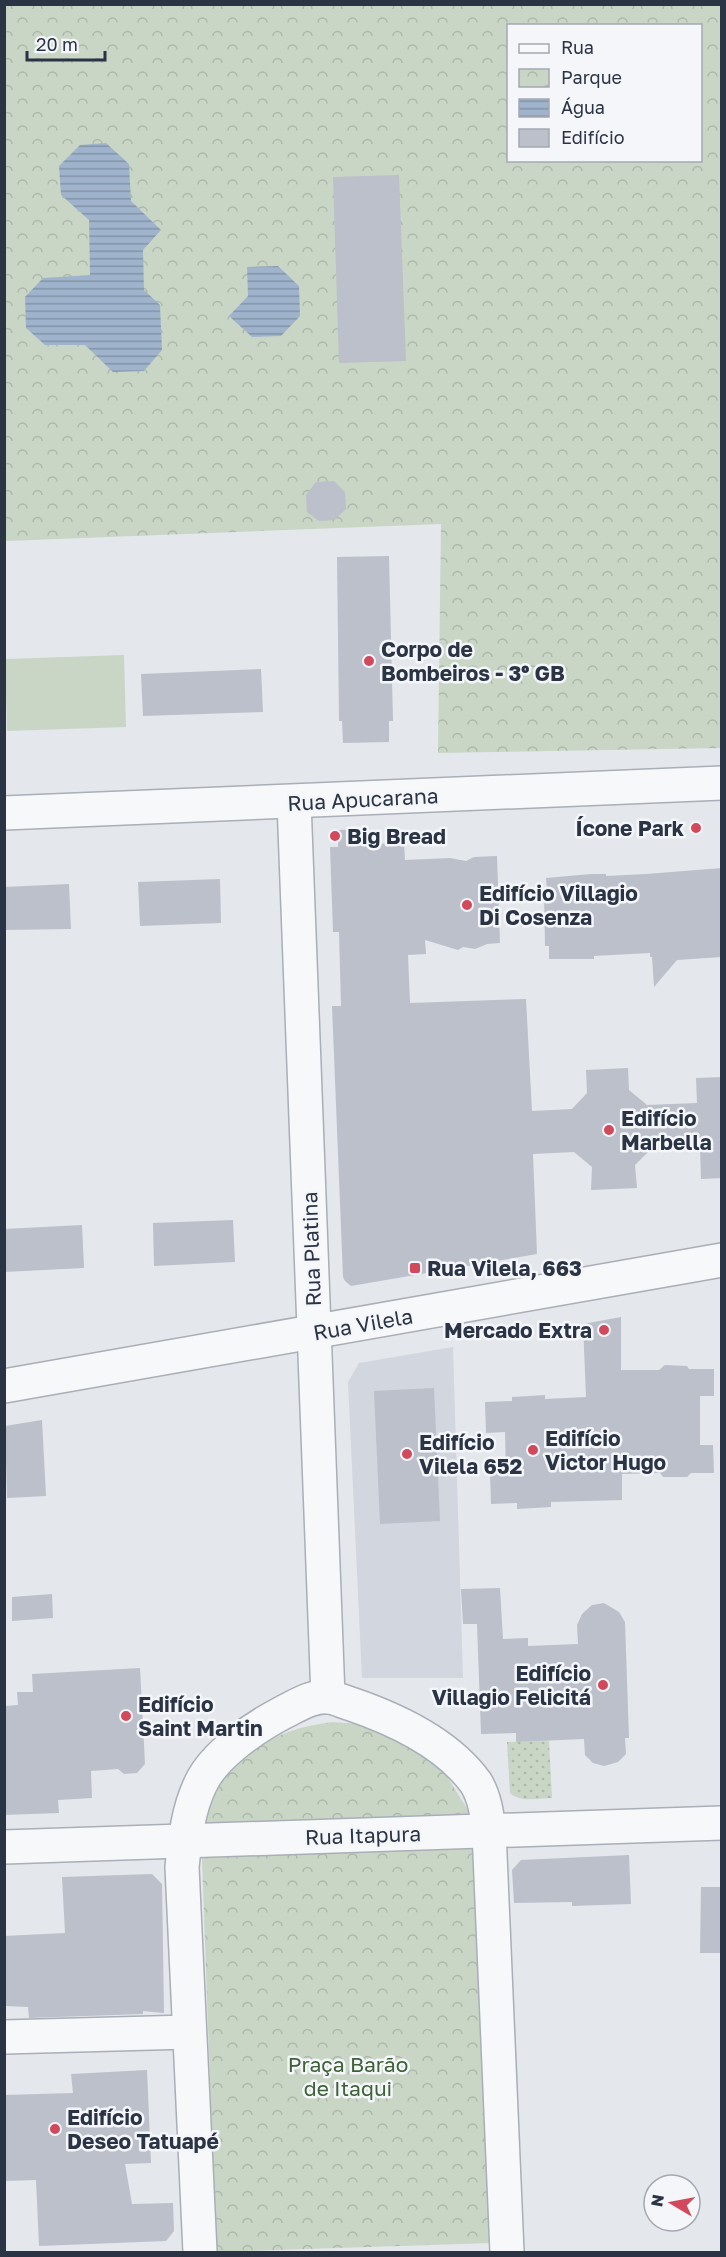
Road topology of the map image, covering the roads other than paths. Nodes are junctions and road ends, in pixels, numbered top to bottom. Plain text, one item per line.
1 (722, 783) edge
2 (294, 802) junction
3 (4, 813) edge
4 (722, 1260) edge
5 (314, 1333) junction
6 (4, 1386) edge
7 (328, 1697) junction
8 (722, 1823) edge
9 (489, 1831) junction
10 (184, 1841) junction
11 (4, 1847) edge
12 (189, 2032) junction
13 (4, 2037) edge
14 (200, 2253) edge
15 (507, 2253) edge

1 - 2 street, Rua Apucarana
2 - 3 street, Rua Apucarana
2 - 5 street, Rua Platina
4 - 5 street, Rua Vilela
5 - 6 street, Rua Vilela
5 - 7 street, Rua Platina
7 - 9 street
7 - 10 street
8 - 9 street, Rua Itapura
9 - 10 street, Rua Itapura
9 - 15 street
10 - 11 street, Rua Itapura
10 - 12 street
12 - 13 street
12 - 14 street

